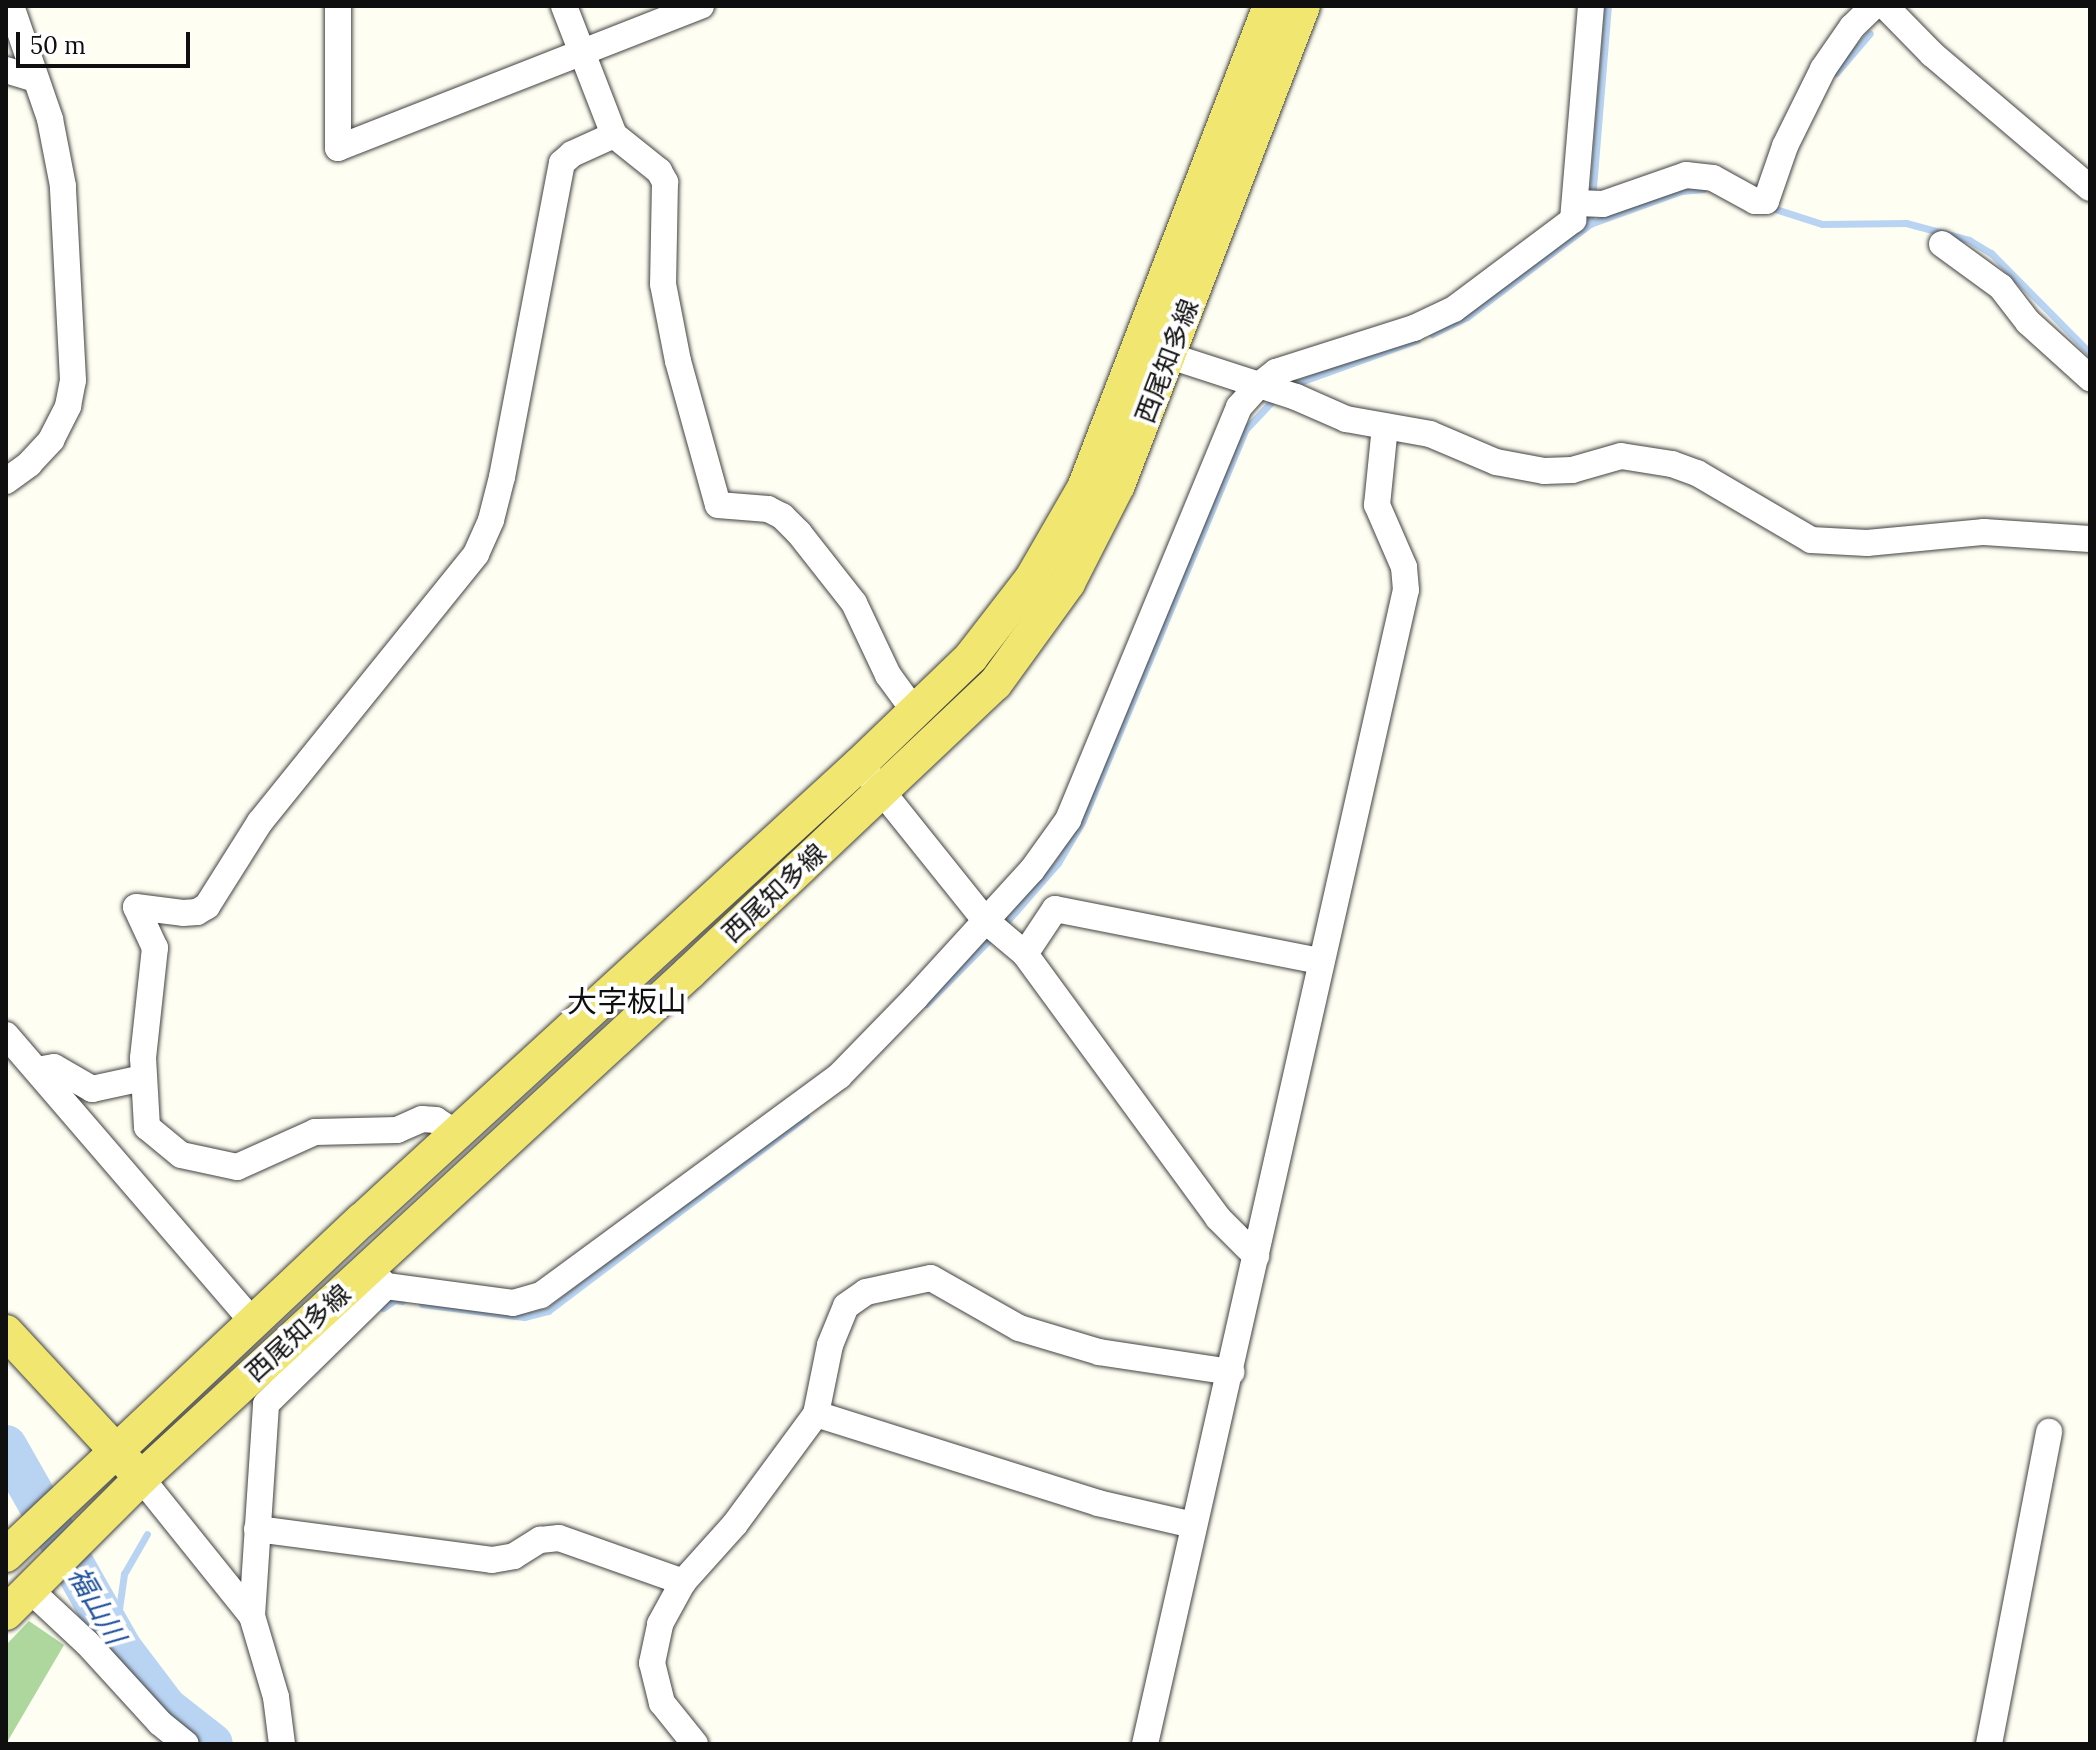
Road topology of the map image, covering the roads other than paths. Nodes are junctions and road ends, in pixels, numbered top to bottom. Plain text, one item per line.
1 (11, 6) edge
2 (338, 6) edge
3 (564, 6) edge
4 (701, 6) edge
5 (1270, 6) edge
6 (1303, 6) edge
7 (1591, 6) edge
8 (1874, 6) edge
9 (1885, 6) edge
10 (582, 53) junction
11 (6, 70) edge
12 (35, 79) junction
13 (614, 135) junction
14 (2090, 188) edge
15 (1577, 203) junction
16 (1942, 244) dead end
17 (1170, 356) junction
18 (2090, 378) edge
19 (1276, 391) junction
20 (1385, 426) junction
21 (6, 481) edge
22 (2090, 539) edge
23 (915, 712) junction
24 (860, 764) junction
25 (882, 792) junction
26 (1003, 936) junction
27 (1321, 961) junction
28 (6, 1035) edge
29 (37, 1070) junction
30 (143, 1078) junction
31 (459, 1135) junction
32 (1256, 1256) junction
33 (377, 1277) junction
34 (254, 1323) junction
35 (6, 1332) edge
36 (1231, 1372) junction
37 (816, 1414) junction
38 (2049, 1432) dead end
39 (117, 1450) junction
40 (141, 1478) junction
41 (1193, 1525) junction
42 (257, 1529) junction
43 (8, 1553) edge
44 (683, 1582) junction
45 (24, 1594) edge
46 (252, 1616) junction
47 (186, 1744) edge
48 (282, 1744) edge
49 (695, 1744) edge
50 (1145, 1744) edge
51 (1989, 1744) edge

1 - 12 street
2 - 10 street
3 - 10 street
4 - 10 street
5 - 23 main road, 西尾知多線
6 - 17 main road, 西尾知多線
7 - 15 street
8 - 15 street
9 - 14 street
10 - 13 street
11 - 12 street
12 - 21 street
13 - 23 street
13 - 30 street
15 - 19 street
16 - 18 street
17 - 19 street
17 - 25 main road, 西尾知多線
19 - 20 street
19 - 26 street
20 - 22 street
20 - 27 street
23 - 24 main road, 西尾知多線
24 - 25 street
24 - 31 main road, 西尾知多線
25 - 26 street
25 - 33 main road, 西尾知多線
26 - 27 street
26 - 32 street
26 - 33 street
27 - 32 street
28 - 29 street
29 - 30 street
29 - 34 street
30 - 31 street
31 - 34 main road, 西尾知多線
32 - 36 street
33 - 40 main road, 西尾知多線
33 - 42 street
34 - 39 main road, 西尾知多線
35 - 39 main road
36 - 37 street
36 - 41 street
37 - 41 street
37 - 44 street
38 - 51 street
39 - 40 main road
39 - 43 main road, 西尾知多線
40 - 45 main road, 西尾知多線
40 - 46 street
41 - 50 street
42 - 44 street
42 - 46 street
44 - 49 street
45 - 47 street
46 - 48 street

